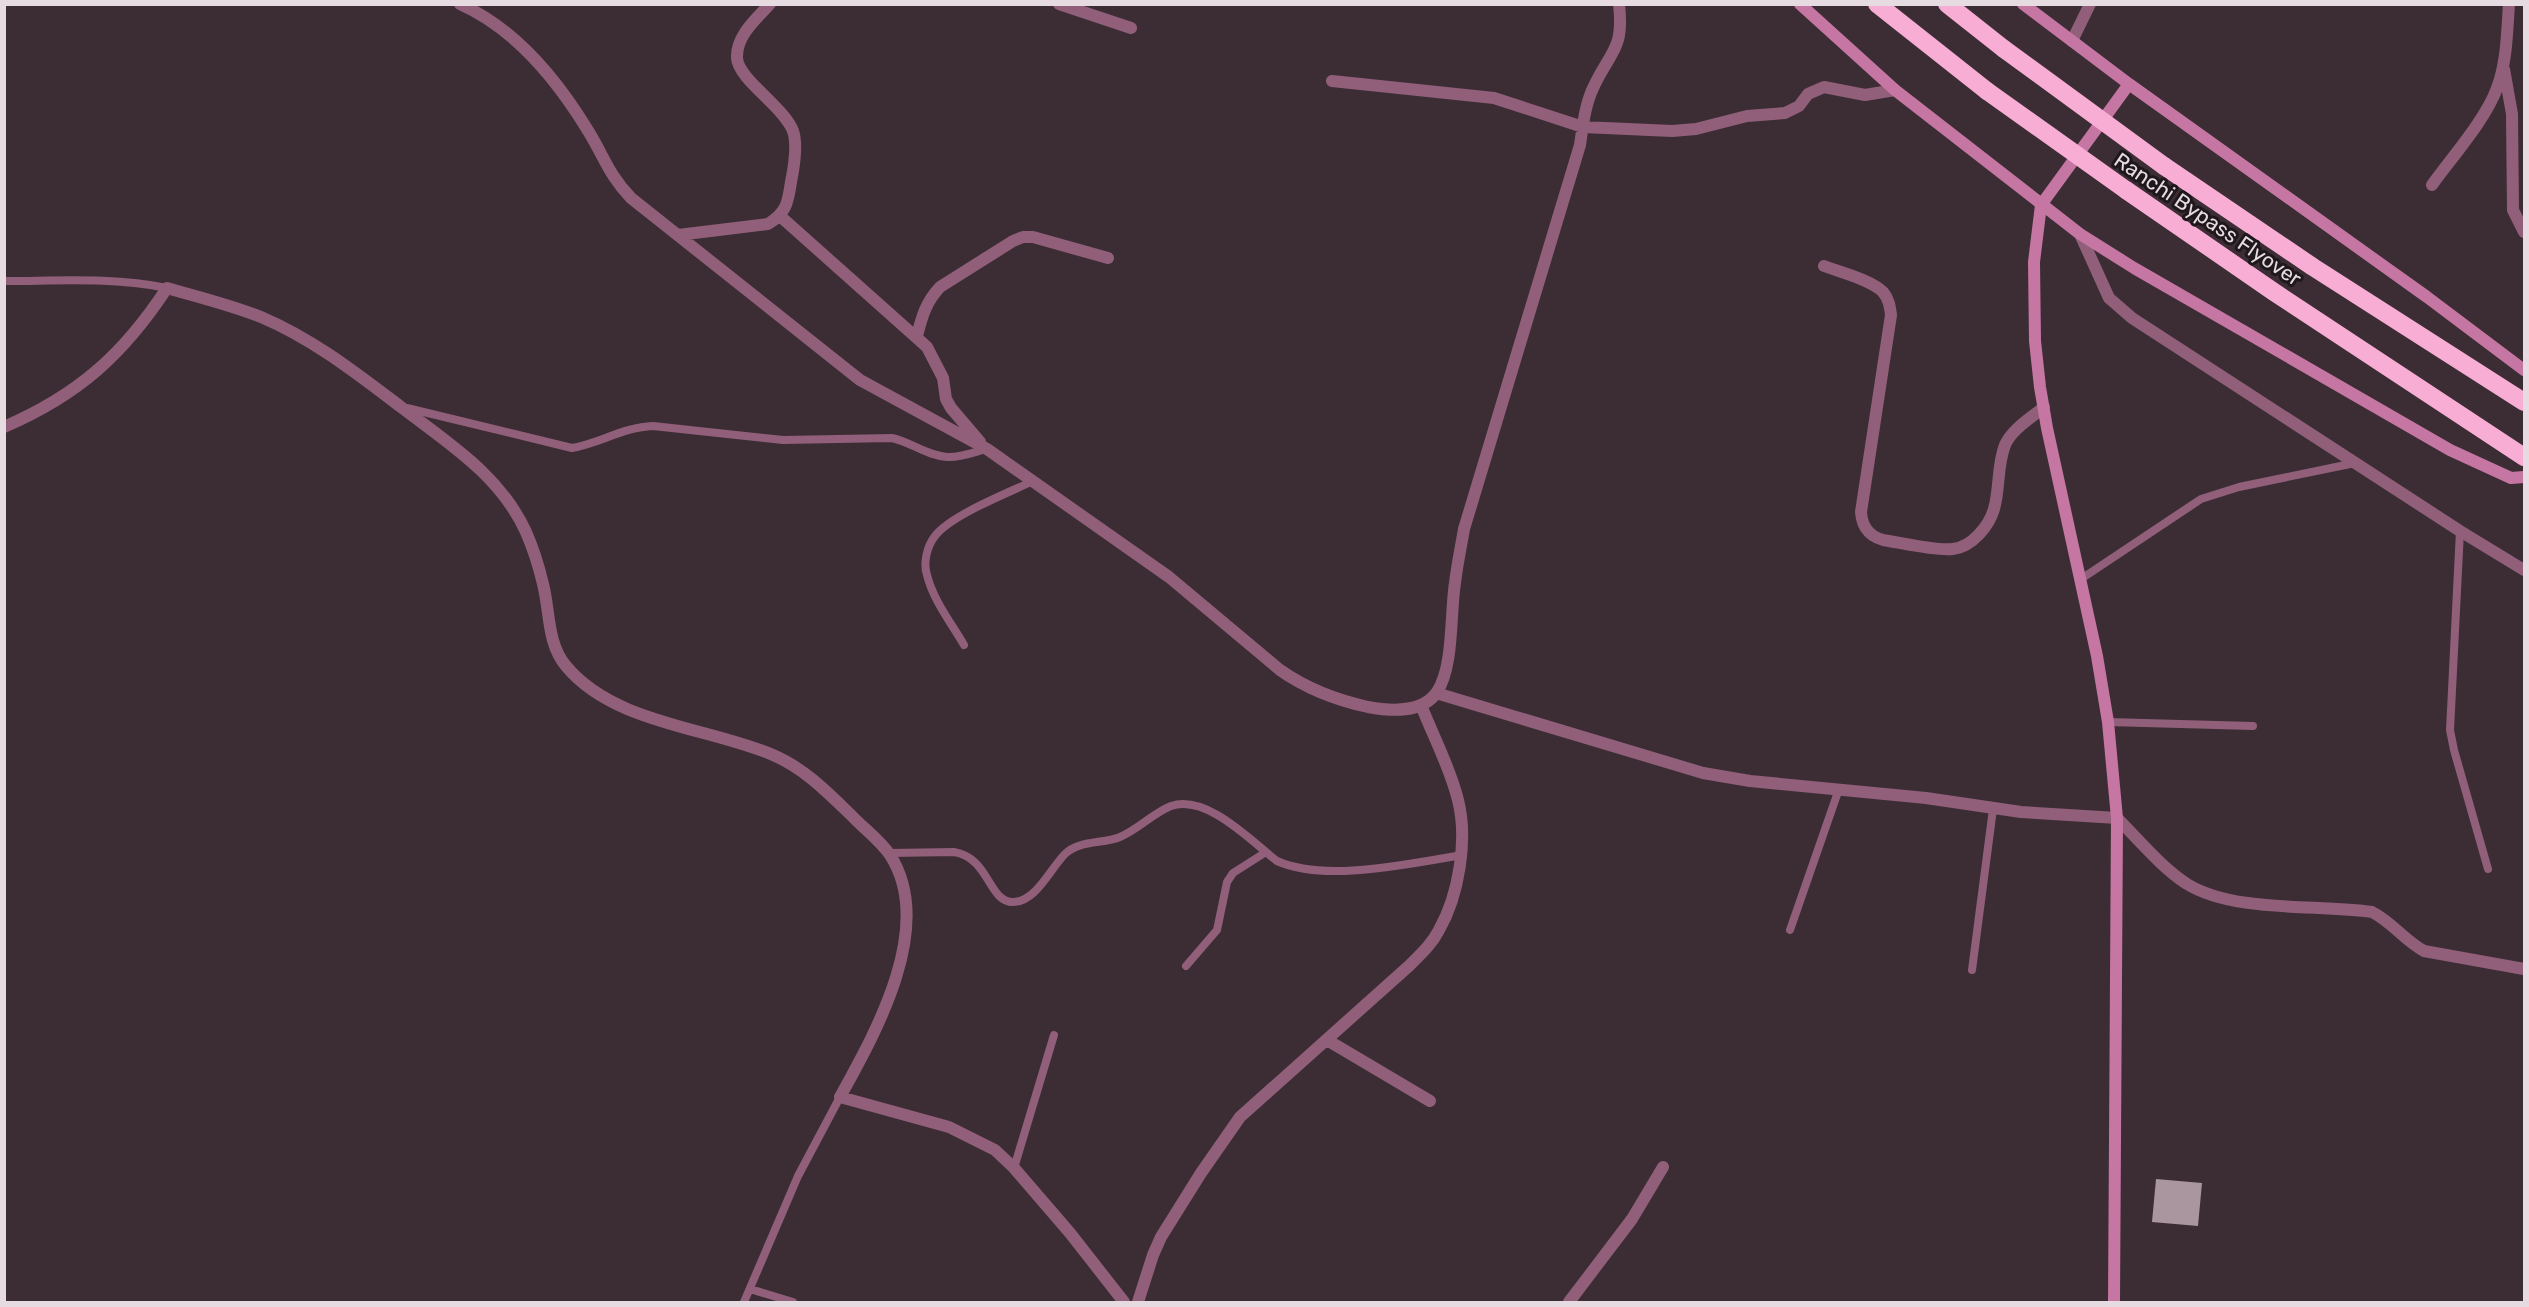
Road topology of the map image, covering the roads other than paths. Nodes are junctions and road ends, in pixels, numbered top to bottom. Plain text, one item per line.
1 (460, 4) edge
2 (1059, 4) edge
3 (1619, 4) edge
4 (1800, 4) edge
5 (1877, 4) edge
6 (1947, 4) edge
7 (2023, 4) edge
8 (2090, 4) edge
9 (2509, 4) edge
10 (768, 6) edge
11 (1131, 28) dead end
12 (2072, 41) junction
13 (2503, 64) junction
14 (1332, 81) dead end
15 (2129, 84) junction
16 (1894, 90) junction
17 (1583, 127) junction
18 (2432, 185) dead end
19 (2041, 205) junction
20 (780, 216) junction
21 (2524, 232) edge
22 (2080, 234) junction
23 (678, 235) junction
24 (1108, 258) dead end
25 (1824, 266) dead end
26 (4, 281) edge
27 (167, 288) junction
28 (918, 336) junction
29 (2524, 370) edge
30 (2524, 402) edge
31 (399, 406) junction
32 (2043, 406) junction
33 (4, 427) edge
34 (987, 449) junction
35 (2524, 457) edge
36 (2355, 463) junction
37 (2524, 477) edge
38 (1033, 481) junction
39 (2460, 531) junction
40 (2524, 570) edge
41 (2081, 579) junction
42 (964, 645) dead end
43 (1436, 693) junction
44 (1421, 705) junction
45 (2108, 722) junction
46 (2253, 726) dead end
47 (1839, 789) junction
48 (1993, 809) junction
49 (2117, 818) junction
50 (1266, 852) junction
51 (889, 853) junction
52 (1462, 855) junction
53 (2488, 869) dead end
54 (1790, 930) dead end
55 (1186, 966) dead end
56 (2524, 969) edge
57 (1972, 970) dead end
58 (1054, 1035) dead end
59 (1328, 1040) junction
60 (840, 1097) junction
61 (1430, 1101) dead end
62 (1663, 1167) dead end
63 (1014, 1168) junction
64 (750, 1289) junction
65 (744, 1302) edge
66 (793, 1302) edge
67 (1124, 1302) edge
68 (1138, 1302) edge
69 (1569, 1302) edge
70 (2114, 1302) edge

1 - 23 street
2 - 11 street
3 - 17 street
4 - 16 street
5 - 35 highway, Ranchi Bypass Flyover, bridge
6 - 30 highway, Ranchi Bypass Flyover, bridge
7 - 12 street
8 - 12 street
9 - 13 street
10 - 20 street
12 - 15 street
13 - 18 street
13 - 21 street
14 - 17 street
15 - 19 street
15 - 29 street
16 - 17 street
16 - 19 street
17 - 43 street
19 - 22 street
19 - 32 street
20 - 23 street
20 - 28 street
22 - 36 street
22 - 37 street
23 - 34 street
24 - 28 street
25 - 32 street
26 - 27 lane
27 - 31 street
27 - 33 street
28 - 34 street
31 - 34 lane
31 - 51 street
32 - 41 street
34 - 38 street
36 - 39 street
36 - 41 lane
38 - 42 lane
38 - 44 street
39 - 40 street
39 - 53 lane
41 - 45 street
43 - 44 street
43 - 47 street
44 - 52 street
45 - 46 lane
45 - 49 street
47 - 48 street
47 - 54 lane
48 - 49 street
48 - 57 lane
49 - 56 street
49 - 70 street
50 - 51 lane
50 - 52 lane
50 - 55 lane
51 - 60 street
52 - 59 street
58 - 63 lane
59 - 61 street
59 - 68 street
60 - 63 street
60 - 64 lane
62 - 69 street
63 - 67 street
64 - 65 lane
64 - 66 lane

